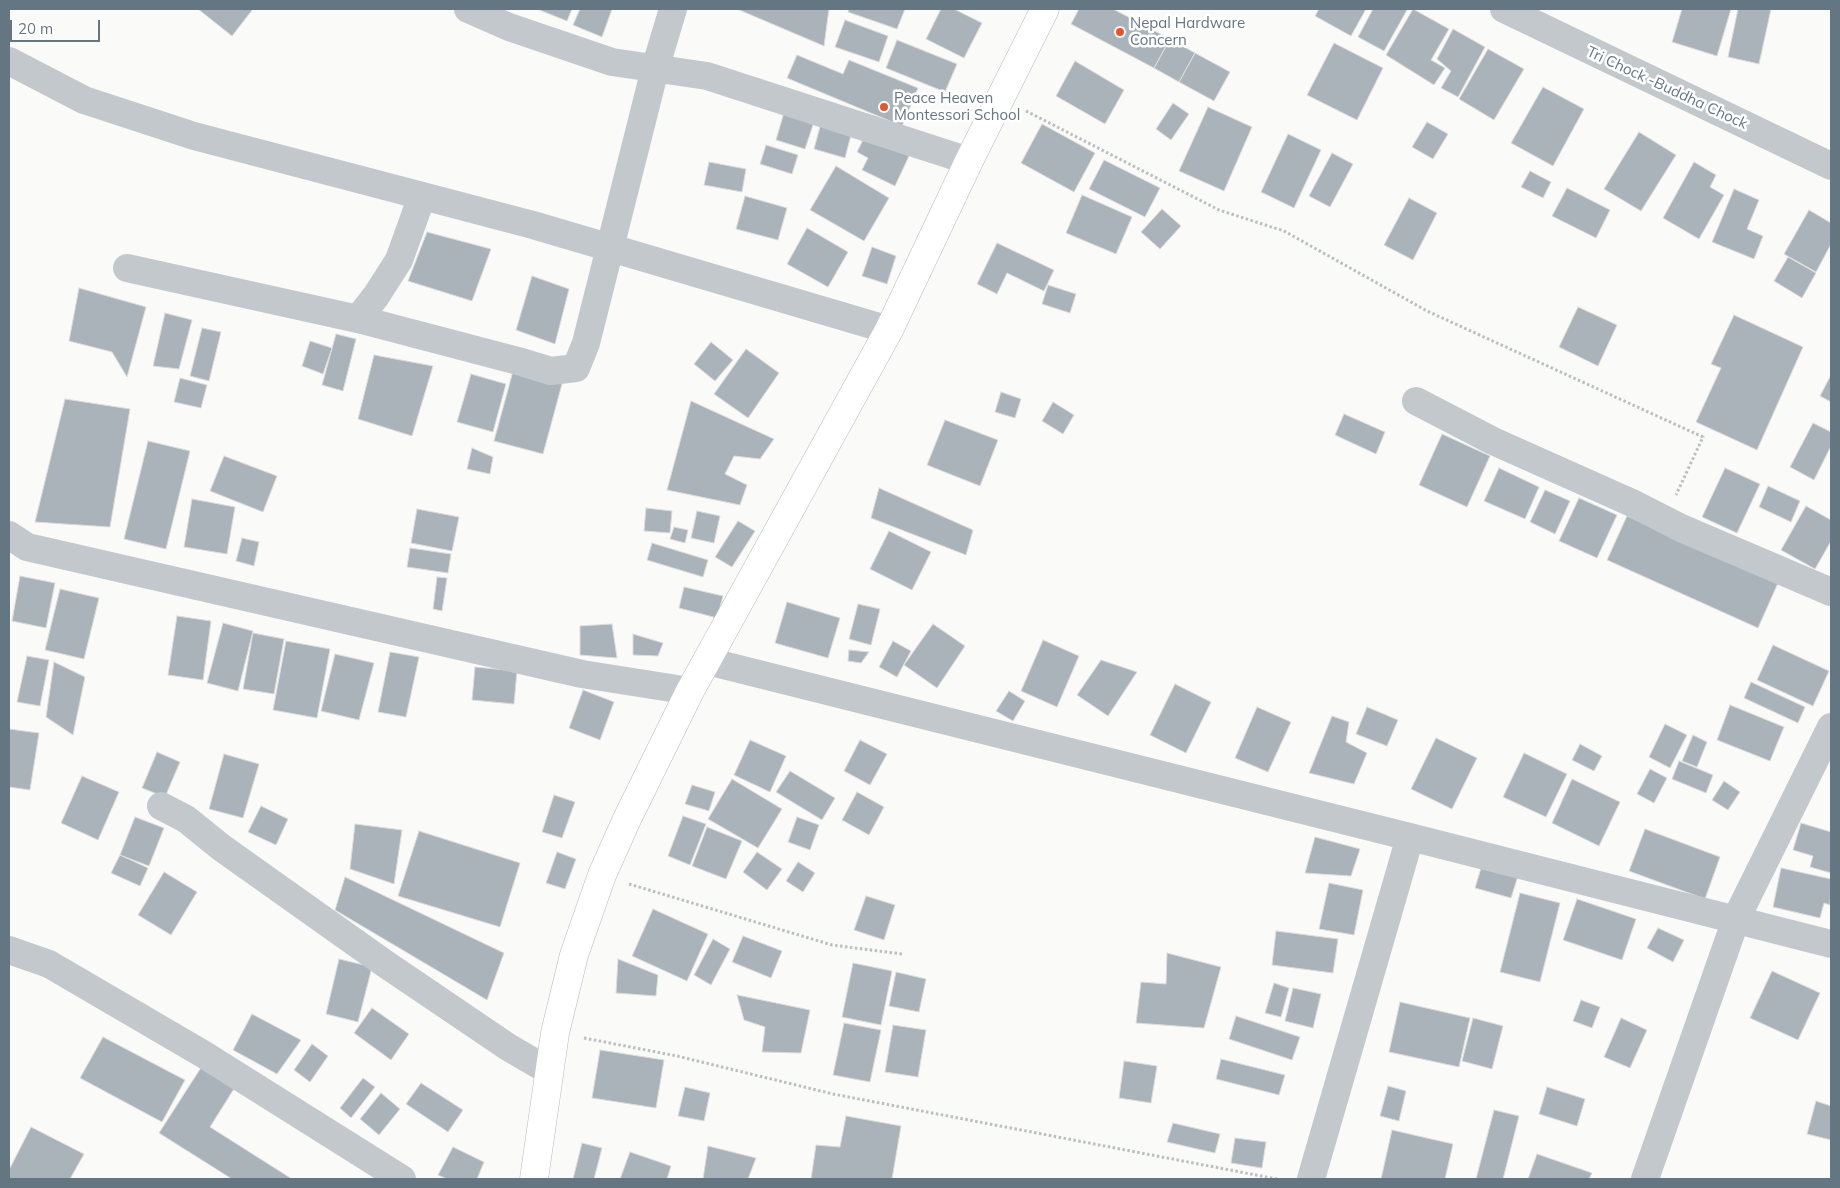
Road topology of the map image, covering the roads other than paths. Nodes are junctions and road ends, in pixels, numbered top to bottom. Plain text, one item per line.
1 (468, 9) edge
2 (673, 9) edge
3 (1045, 9) edge
4 (1504, 9) edge
5 (1546, 19) edge
6 (9, 61) edge
7 (655, 69) junction
8 (969, 161) junction
9 (1831, 166) edge
10 (422, 196) junction
11 (610, 247) junction
12 (127, 268) dead end
13 (358, 319) junction
14 (889, 330) junction
15 (1416, 401) dead end
16 (9, 535) edge
17 (1831, 592) edge
18 (707, 661) junction
19 (690, 691) junction
20 (1831, 727) edge
21 (161, 806) dead end
22 (1410, 837) junction
23 (1736, 919) junction
24 (1831, 944) edge
25 (9, 950) edge
26 (549, 1070) junction
27 (402, 1179) edge
28 (534, 1179) edge
29 (1311, 1179) edge
30 (1645, 1179) edge

1 - 7 street
2 - 7 street
3 - 8 main road
4 - 5 street, Tri Chock -Buddha Chock
5 - 9 street, Tri Chock -Buddha Chock
6 - 10 street
7 - 8 street
7 - 11 street
8 - 14 main road
10 - 11 street
10 - 13 street
11 - 13 street
11 - 14 street
12 - 13 street
14 - 18 main road
15 - 17 street
16 - 19 street
18 - 19 main road
18 - 22 street
19 - 26 main road
20 - 23 street
21 - 26 street
22 - 23 street
22 - 29 street
23 - 24 street
23 - 30 street
25 - 27 street
26 - 28 main road

